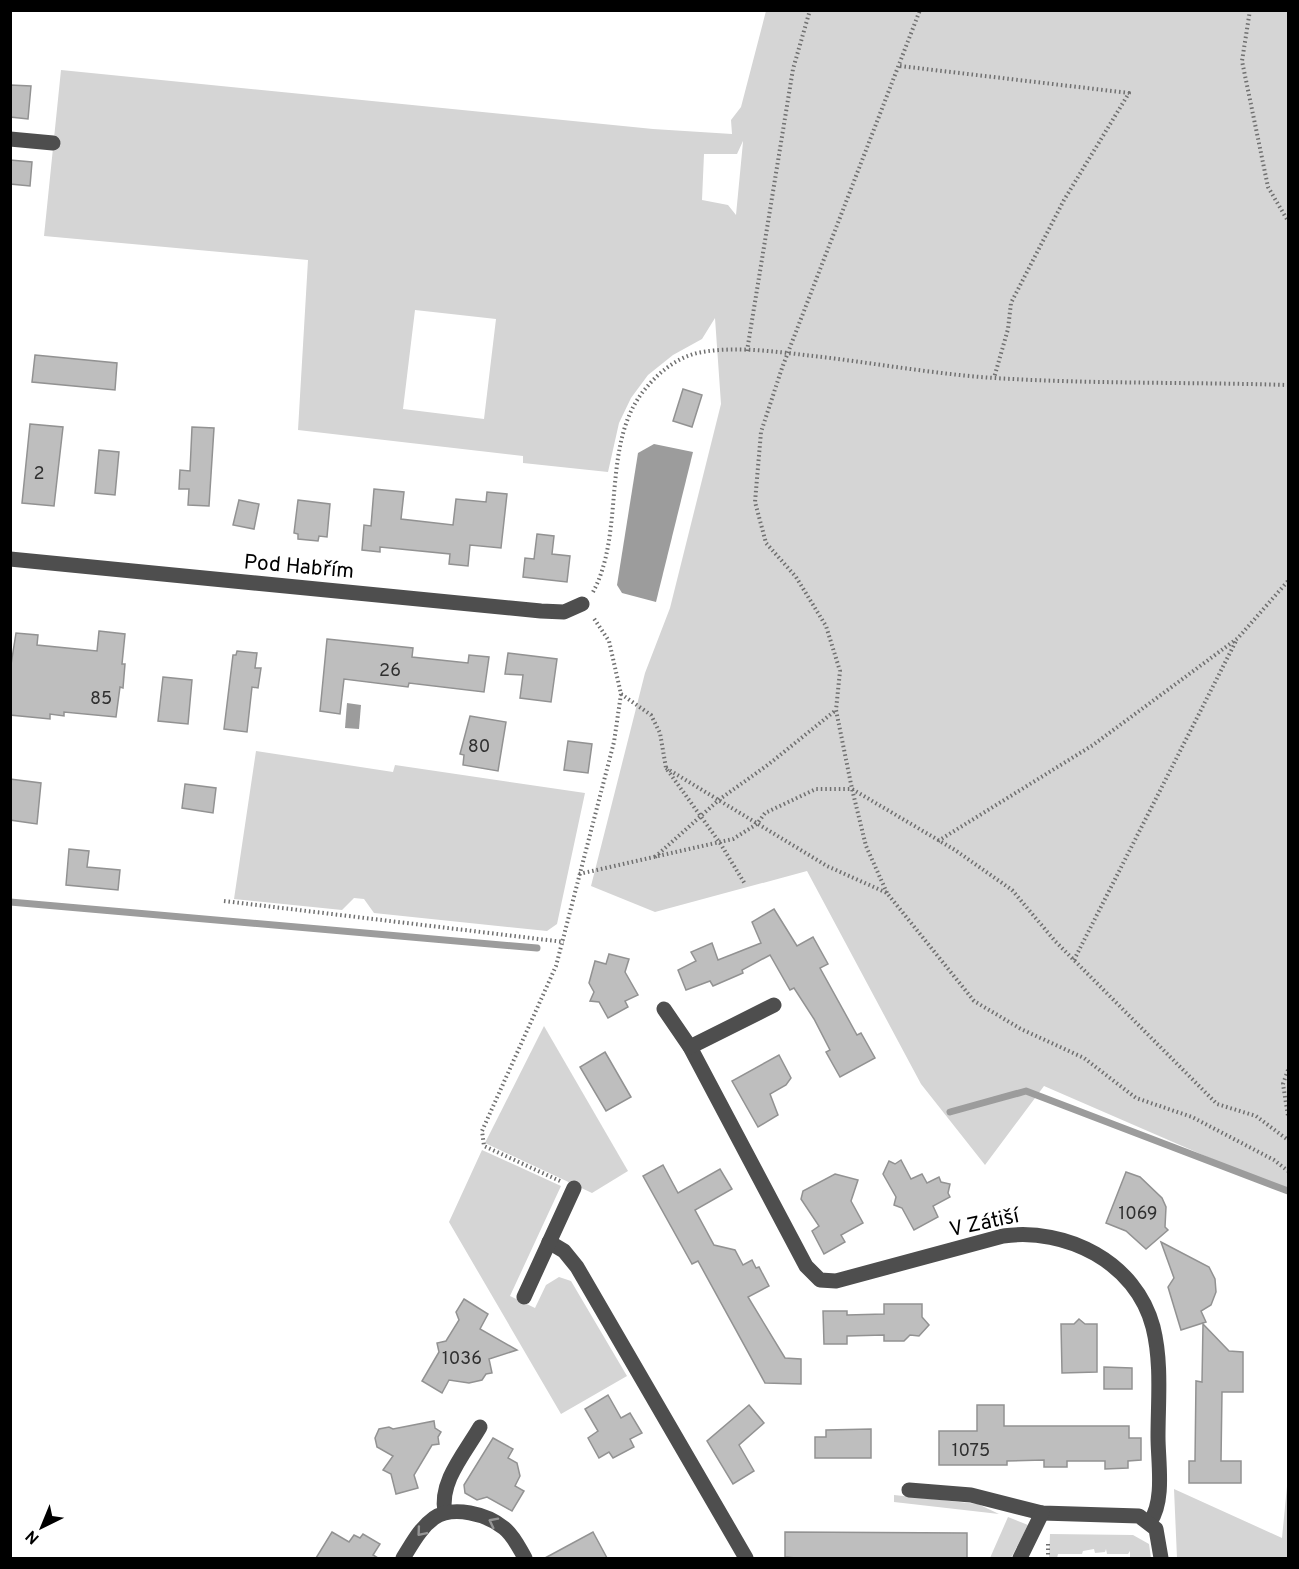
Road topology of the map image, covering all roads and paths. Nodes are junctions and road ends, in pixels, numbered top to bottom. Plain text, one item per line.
1 (810, 10) edge
2 (920, 10) edge
3 (1250, 10) edge
4 (900, 66) junction
5 (10, 139) edge
6 (53, 143) dead end
7 (1288, 221) edge
8 (747, 351) junction
9 (787, 353) junction
10 (994, 378) junction
11 (1288, 385) edge
12 (10, 559) edge
13 (1288, 581) edge
14 (582, 604) junction
15 (1238, 638) junction
16 (621, 694) junction
17 (836, 710) junction
18 (666, 768) junction
19 (852, 789) junction
20 (720, 799) junction
21 (699, 817) junction
22 (757, 824) junction
23 (938, 841) junction
24 (720, 843) junction
25 (655, 857) junction
26 (579, 874) junction
27 (745, 884) dead end
28 (887, 893) junction
29 (224, 901) dead end
30 (564, 942) junction
31 (1074, 960) junction
32 (774, 1005) dead end
33 (664, 1009) dead end
34 (690, 1047) junction
35 (1288, 1070) edge
36 (1288, 1116) edge
37 (1288, 1140) edge
38 (1288, 1171) edge
39 (574, 1188) joint
40 (549, 1242) junction
41 (524, 1298) dead end
42 (480, 1427) dead end
43 (909, 1490) dead end
44 (445, 1512) junction
45 (1042, 1513) junction
46 (1150, 1522) junction
47 (403, 1558) edge
48 (525, 1558) edge
49 (746, 1558) edge
50 (1020, 1558) edge
51 (1161, 1558) edge

1 - 8 path
2 - 4 path
3 - 7 path
4 - 9 path
4 - 10 path
5 - 6 street
8 - 9 path
8 - 14 path
9 - 10 path
9 - 17 path
10 - 11 path
12 - 14 street, Pod Habřím
13 - 15 path
14 - 16 path
15 - 23 path
15 - 31 path
16 - 18 path
16 - 26 path
17 - 19 path
17 - 20 path
18 - 20 path
18 - 21 path
19 - 22 path
19 - 23 path
19 - 28 path
20 - 21 path
20 - 22 path
21 - 24 path
21 - 25 path
22 - 24 path
22 - 28 path
23 - 31 path
24 - 25 path
24 - 27 path
25 - 26 path
26 - 30 path
28 - 38 path
29 - 30 path
30 - 39 path
31 - 37 path
32 - 34 street
33 - 34 street, V Zátiší
34 - 46 street, V Zátiší
35 - 36 path
39 - 40 street
40 - 41 street
40 - 49 street
42 - 44 street
43 - 45 street
44 -> 47 street
48 -> 44 street
45 - 46 street
45 - 50 street
46 - 51 street

